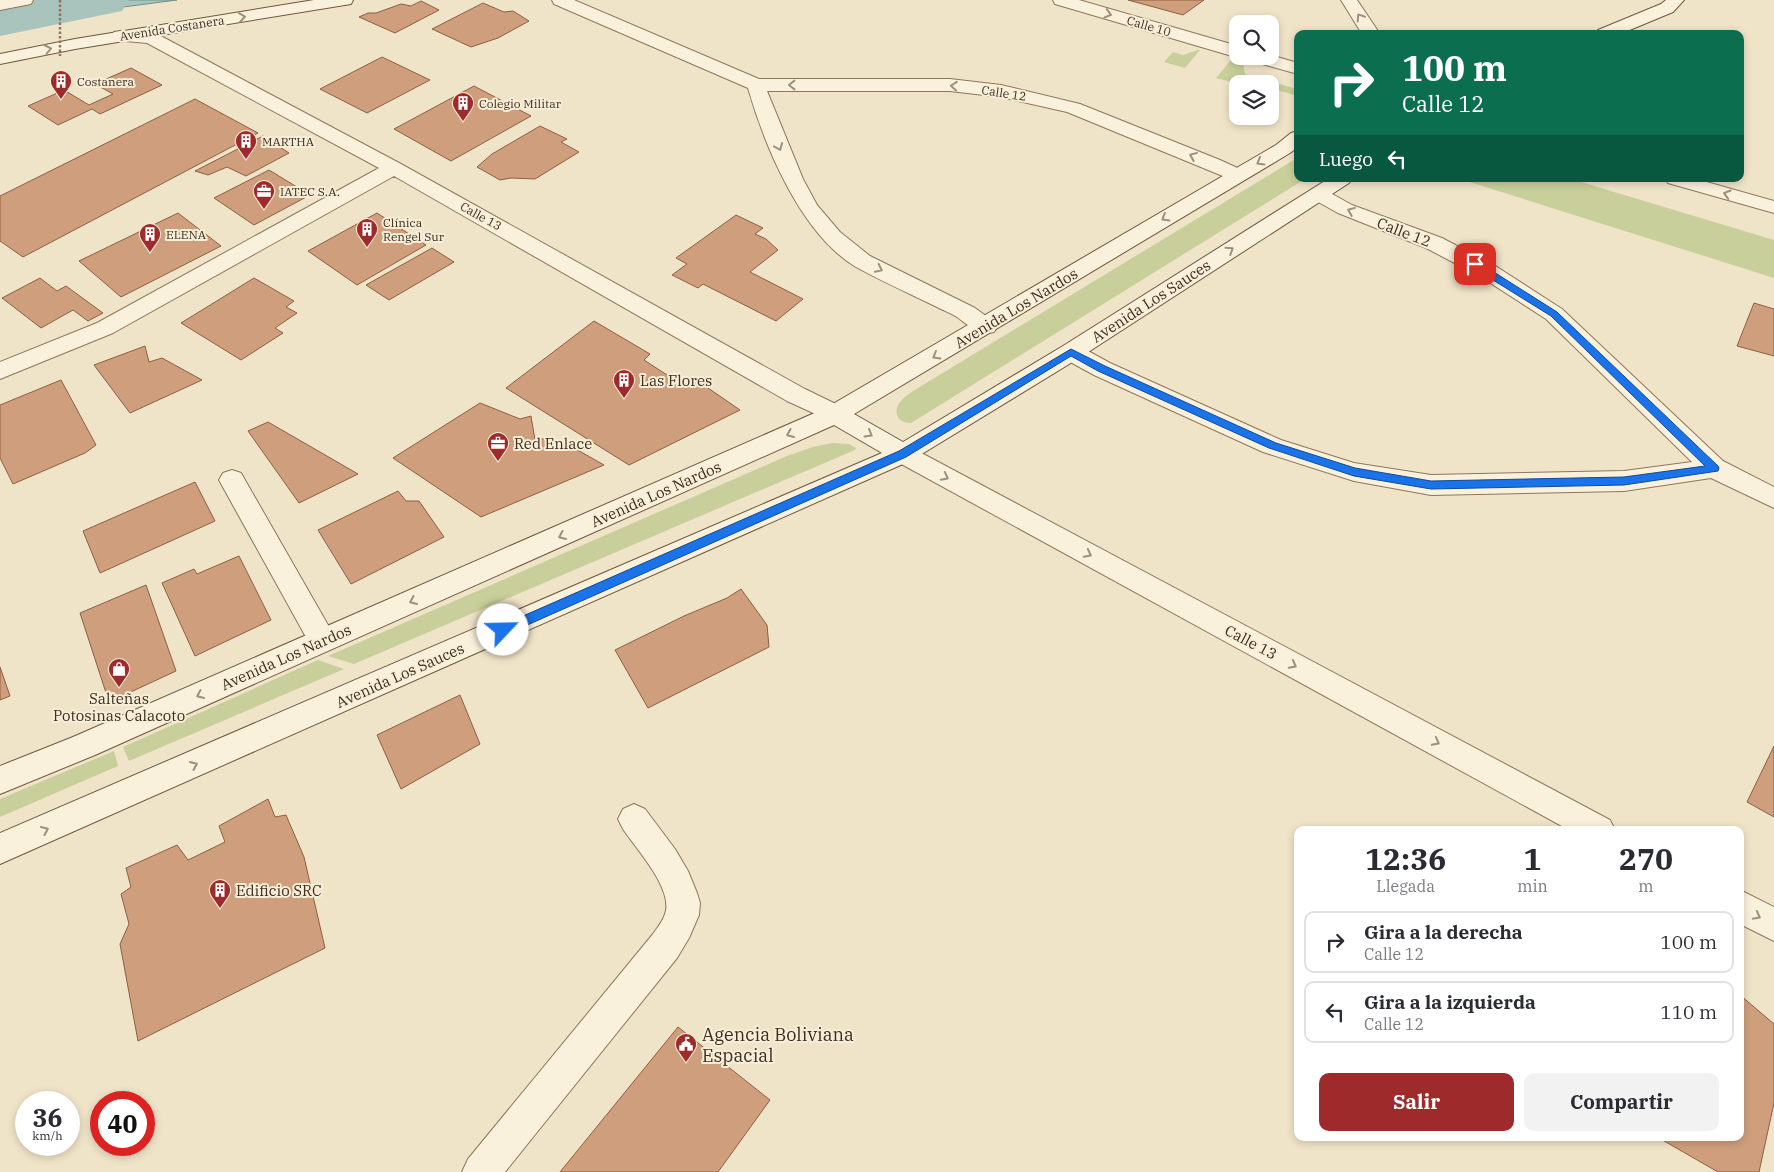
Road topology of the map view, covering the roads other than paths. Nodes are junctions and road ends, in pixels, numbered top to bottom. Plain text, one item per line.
1 (25, 0) edge
2 (245, 0) edge
3 (345, 0) edge
4 (560, 0) edge
5 (1061, 0) edge
6 (1349, 0) edge
7 (1676, 0) edge
8 (0, 5) edge
9 (121, 28) junction
10 (1368, 30) edge
11 (1614, 30) edge
12 (26, 37) dead end
13 (1229, 49) edge
14 (0, 59) edge
15 (1279, 63) edge
16 (1294, 68) edge
17 (756, 85) junction
18 (1293, 144) edge
19 (394, 168) junction
20 (1237, 175) junction
21 (1337, 182) edge
22 (1686, 182) edge
23 (1318, 194) junction
24 (1774, 207) edge
25 (986, 327) junction
26 (1071, 352) junction
27 (0, 371) edge
28 (835, 414) junction
29 (902, 454) junction
30 (1714, 468) junction
31 (232, 480) dead end
32 (1774, 498) edge
33 (322, 640) junction
34 (0, 780) edge
35 (634, 819) dead end
36 (1592, 826) edge
37 (0, 849) edge
38 (1744, 908) edge
39 (1774, 925) edge
40 (481, 1172) edge

1 - 8 street
2 - 9 street, Avenida Costanera
9 -> 3 street, Avenida Costanera
4 - 17 street, Calle 12
5 -> 13 street, Calle 10
10 -> 6 street
7 - 11 street
9 - 12 street, Avenida Costanera
14 -> 9 street, Avenida Costanera
9 - 19 street, Calle 13
15 - 16 street
20 -> 17 street, Calle 12
17 -> 25 street
18 -> 20 street, Avenida Los Nardos
19 - 27 street
19 - 28 street, Calle 13
20 -> 25 street, Avenida Los Nardos
21 - 23 street, Avenida Los Sauces
24 -> 22 street
26 -> 23 street, Avenida Los Sauces
30 -> 23 street, Calle 12
25 -> 28 street, Avenida Los Nardos
26 - 29 street, Avenida Los Sauces
26 - 30 street
28 -> 29 street, Calle 13
28 -> 33 street, Avenida Los Nardos
29 -> 36 street, Calle 13
37 -> 29 street, Avenida Los Sauces
30 - 32 street, Calle 12
31 - 33 street
33 -> 34 street, Avenida Los Nardos
35 - 40 street
38 -> 39 street

